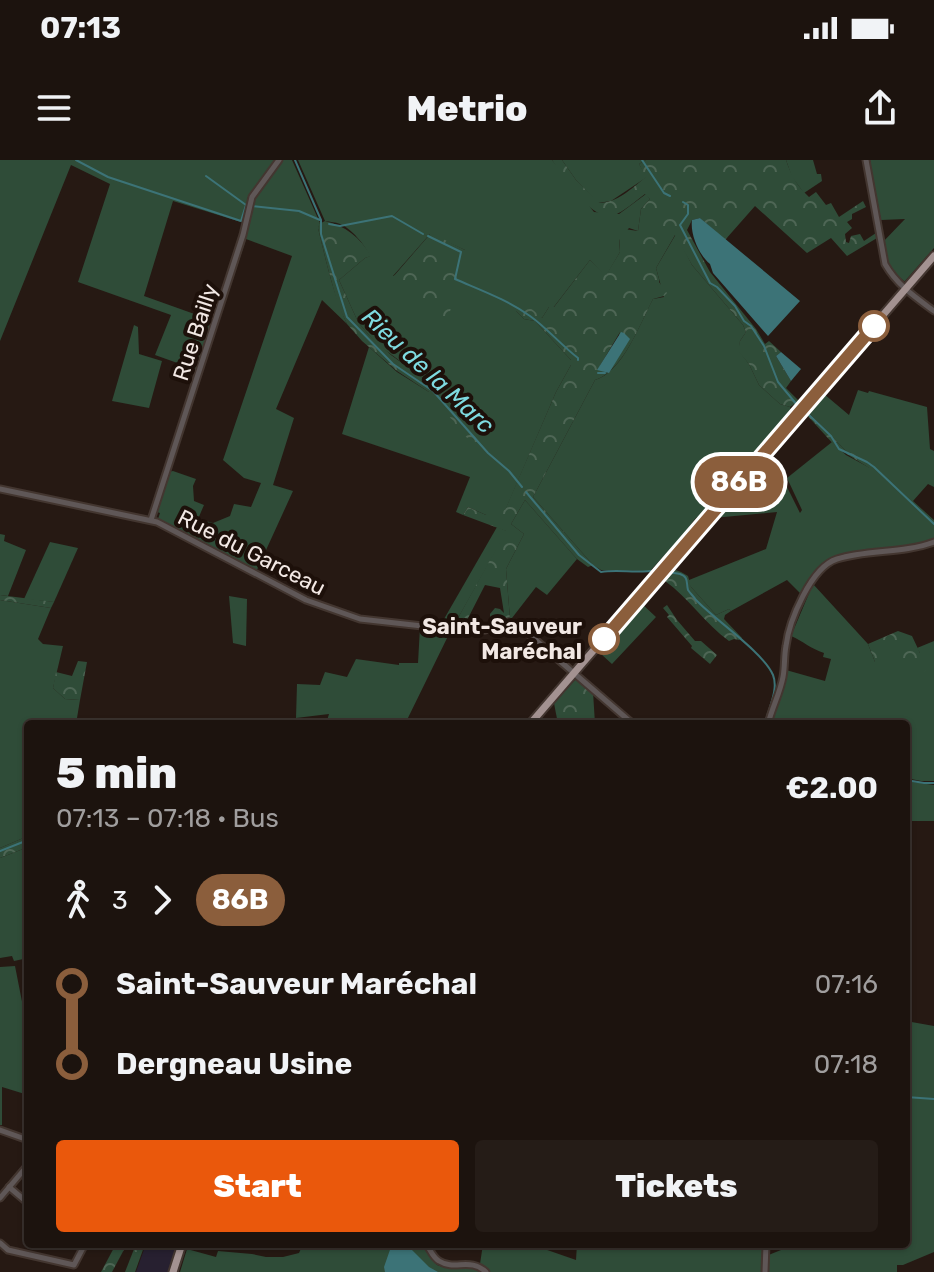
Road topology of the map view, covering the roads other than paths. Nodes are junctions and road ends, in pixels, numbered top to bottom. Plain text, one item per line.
1 (279, 160) edge
2 (866, 160) edge
3 (934, 256) edge
4 (905, 289) junction
5 (934, 311) edge
6 (0, 489) edge
7 (151, 520) junction
8 (934, 542) edge
9 (575, 673) junction
10 (534, 720) edge
11 (628, 720) edge
12 (769, 720) edge
13 (0, 1130) edge
14 (24, 1139) edge
15 (24, 1170) edge
16 (9, 1187) junction
17 (0, 1198) edge
18 (24, 1200) edge
19 (0, 1243) edge
20 (83, 1248) edge
21 (181, 1248) edge
22 (429, 1248) edge
23 (766, 1248) edge
24 (173, 1272) edge
25 (486, 1272) edge
26 (765, 1272) edge

1 - 7 street, Rue Bailly
2 - 4 street
3 - 4 main road
4 - 5 street
4 - 9 main road
6 - 7 street, Rue du Garceau
7 - 9 street, Rue du Garceau
8 - 12 street
9 - 10 main road
9 - 11 street, Rue du Garceau
13 - 14 street
15 - 16 street
16 - 17 street
16 - 18 street
19 - 20 street
21 - 24 main road
22 - 25 street
23 - 26 street

